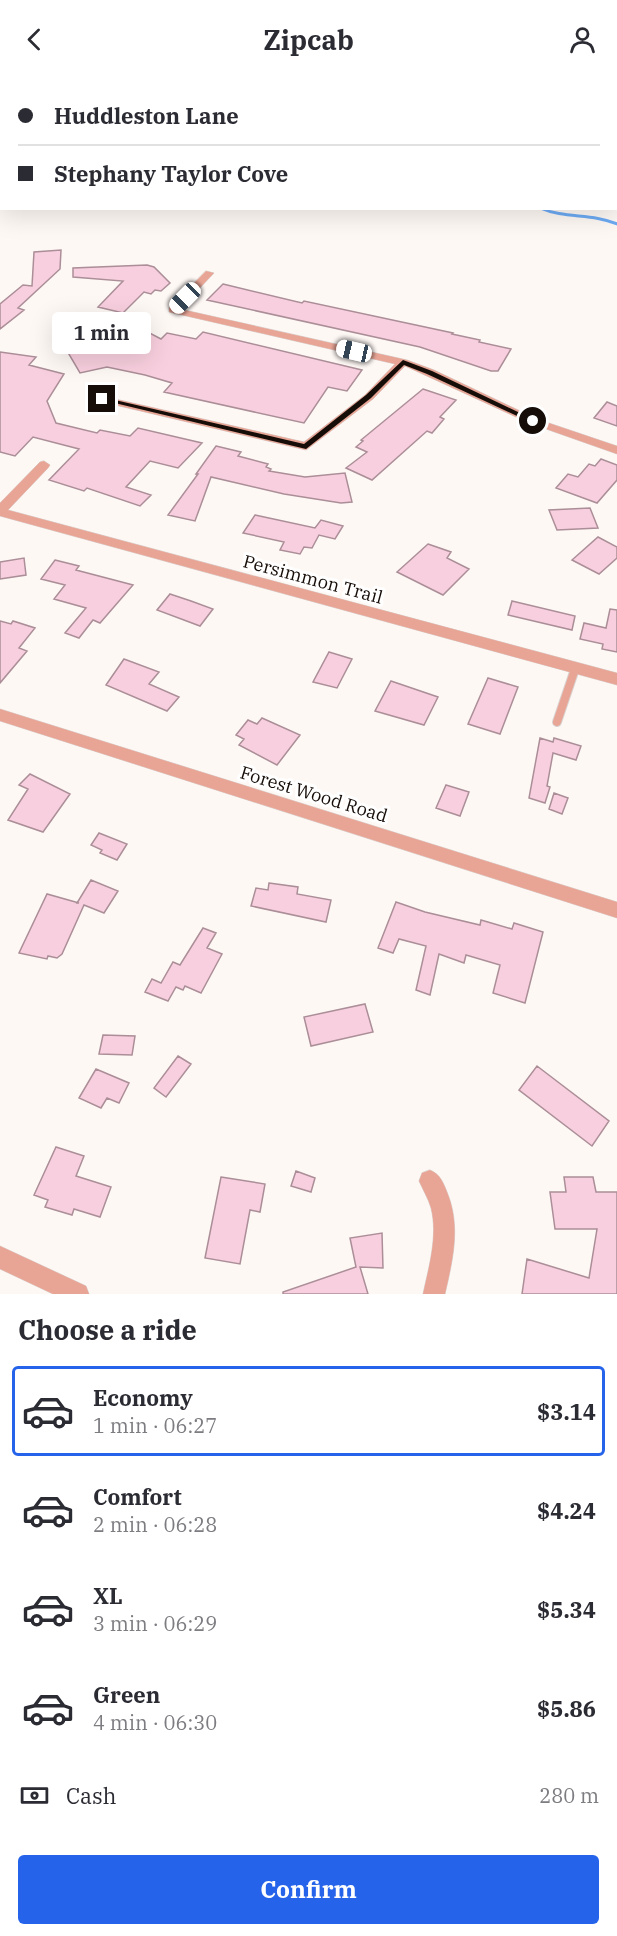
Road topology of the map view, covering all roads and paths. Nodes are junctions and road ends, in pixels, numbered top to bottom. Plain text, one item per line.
1 (403, 78) edge
2 (421, 78) edge
3 (209, 273) dead end
4 (403, 362) junction
5 (102, 399) dead end
6 (617, 450) edge
7 (44, 465) dead end
8 (0, 512) edge
9 (575, 669) junction
10 (617, 680) edge
11 (0, 715) edge
12 (557, 722) dead end
13 (617, 910) edge
14 (430, 1181) dead end
15 (0, 1257) edge
16 (78, 1294) edge
17 (434, 1294) edge

1 - 2 lane
3 - 4 street
4 - 5 street
4 - 6 street
7 - 8 street
8 - 9 street, Persimmon Trail
9 - 10 street, Persimmon Trail
9 - 12 lane
11 - 13 street, Forest Wood Road
14 - 17 street
15 - 16 street

